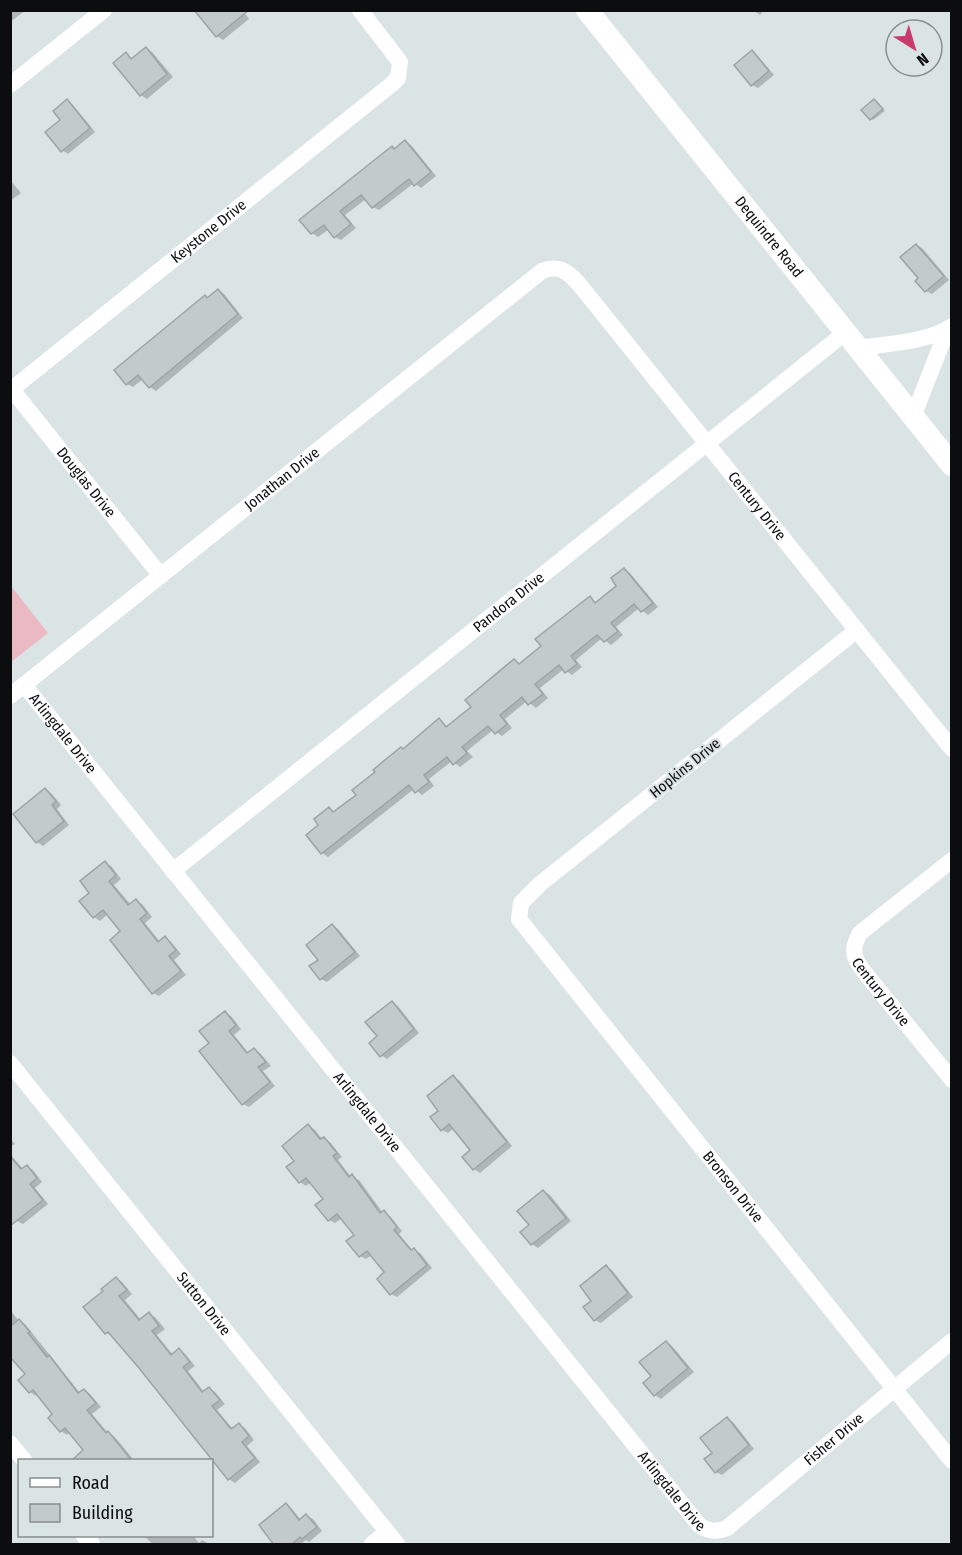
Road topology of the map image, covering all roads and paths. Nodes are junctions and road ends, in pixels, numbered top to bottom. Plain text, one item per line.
1 (104, 10) edge
2 (360, 10) edge
3 (587, 10) edge
4 (10, 85) edge
5 (558, 268) joint
6 (949, 328) edge
7 (852, 340) junction
8 (11, 388) edge
9 (913, 417) junction
10 (706, 444) junction
11 (951, 465) edge
12 (161, 576) junction
13 (857, 630) junction
14 (24, 685) junction
15 (10, 696) edge
16 (951, 749) edge
17 (951, 860) edge
18 (173, 871) junction
19 (519, 910) joint
20 (10, 1063) edge
21 (951, 1080) edge
22 (951, 1341) edge
23 (894, 1389) junction
24 (10, 1443) edge
25 (22, 1459) edge
26 (951, 1461) edge
27 (714, 1532) joint
28 (392, 1538) edge
29 (372, 1545) edge

1 - 4 street
2 - 8 street, Keystone Drive
3 - 7 main road, Dequindre Road
5 - 10 street, Century Drive
5 - 12 street, Jonathan Drive
6 - 7 street
6 - 9 street
7 - 9 main road, Dequindre Road
7 - 10 street, Pandora Drive
8 - 12 street, Douglas Drive
9 - 11 main road, Dequindre Road
10 - 13 street, Century Drive
10 - 18 street, Pandora Drive
12 - 14 street, Jonathan Drive
13 - 16 street, Century Drive
13 - 19 street, Hopkins Drive
14 - 15 street, Jonathan Drive
14 - 18 street, Arlingdale Drive
17 - 21 street, Century Drive
18 - 27 street, Arlingdale Drive
19 - 23 street, Bronson Drive
20 - 28 street, Sutton Drive
22 - 23 street, Fisher Drive
23 - 26 street, Bronson Drive
23 - 27 street, Fisher Drive
24 - 25 street
28 - 29 street

